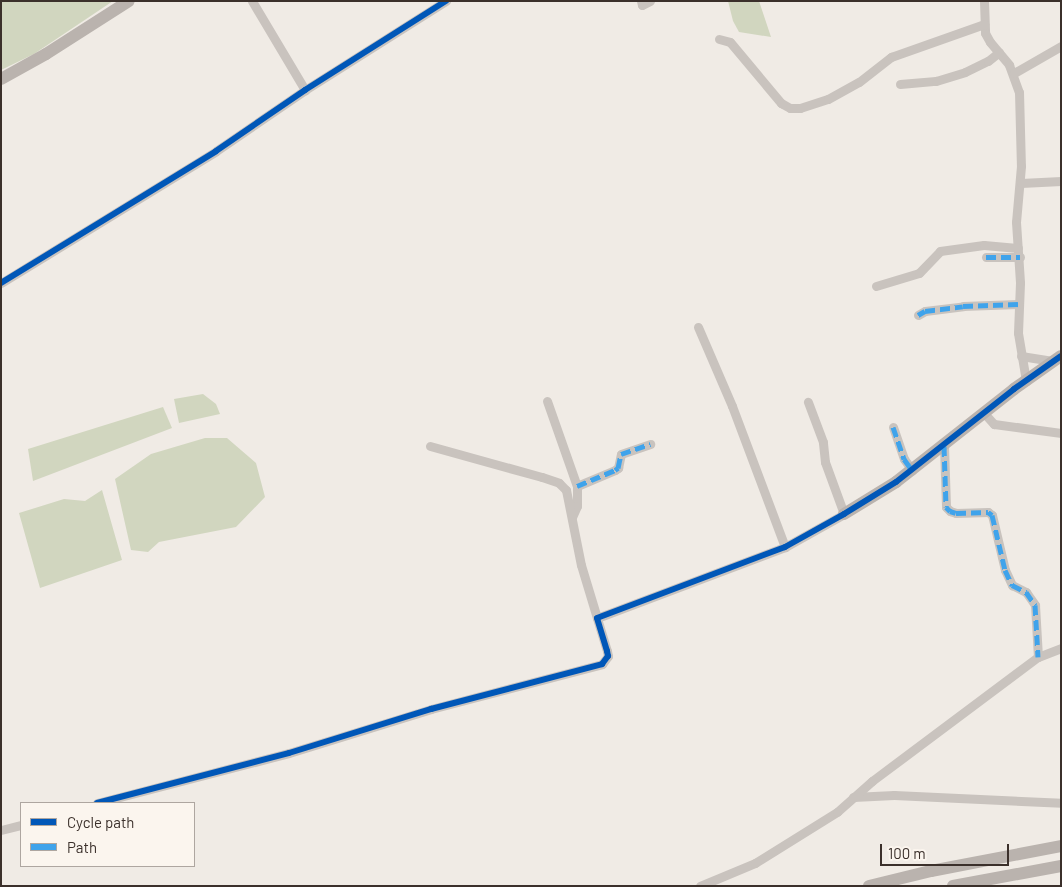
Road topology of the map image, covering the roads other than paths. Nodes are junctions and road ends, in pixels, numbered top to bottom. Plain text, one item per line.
1 (129, 1) edge
2 (252, 1) edge
3 (446, 1) edge
4 (641, 1) edge
5 (650, 1) edge
6 (984, 1) edge
7 (984, 24) junction
8 (719, 39) dead end
9 (1061, 46) edge
10 (999, 52) junction
11 (1014, 73) junction
12 (1, 79) edge
13 (900, 84) dead end
14 (305, 90) junction
15 (1061, 181) edge
16 (1021, 183) junction
17 (1019, 252) junction
18 (986, 257) dead end
19 (1, 283) edge
20 (876, 286) dead end
21 (1019, 304) junction
22 (918, 315) dead end
23 (698, 328) dead end
24 (1021, 356) junction
25 (1057, 359) edge
26 (1026, 381) junction
27 (547, 401) dead end
28 (808, 402) dead end
29 (984, 413) junction
30 (893, 427) dead end
31 (1061, 433) edge
32 (650, 444) dead end
33 (430, 446) dead end
34 (944, 446) junction
35 (912, 470) junction
36 (577, 486) junction
37 (844, 514) junction
38 (572, 517) junction
39 (786, 547) junction
40 (597, 618) junction
41 (1061, 648) edge
42 (1038, 657) junction
43 (853, 798) junction
44 (101, 802) edge
45 (1061, 803) edge
46 (20, 825) edge
47 (1, 830) edge
48 (1061, 846) edge
49 (1061, 866) edge
50 (700, 886) edge
51 (869, 886) edge
52 (954, 886) edge

1 - 12 street
2 - 14 street
3 - 14 street
4 - 5 street
6 - 7 street
7 - 8 street
7 - 10 street
9 - 11 street
10 - 11 street
10 - 13 street
11 - 16 street
14 - 19 street
15 - 16 street
16 - 17 street
17 - 18 street
17 - 20 street
17 - 21 street
21 - 22 street
21 - 24 street
23 - 39 street
24 - 25 street
24 - 26 street
25 - 26 street
26 - 29 street
27 - 36 street
28 - 37 street
29 - 31 street
29 - 34 street
30 - 35 street
32 - 36 street
33 - 38 street
34 - 35 street
34 - 42 street
35 - 37 street
36 - 38 street
37 - 39 street
38 - 40 street
39 - 40 street
40 - 44 street
41 - 42 street
42 - 43 street
43 - 45 street
43 - 50 street
46 - 47 street
48 - 51 street
49 - 52 street

